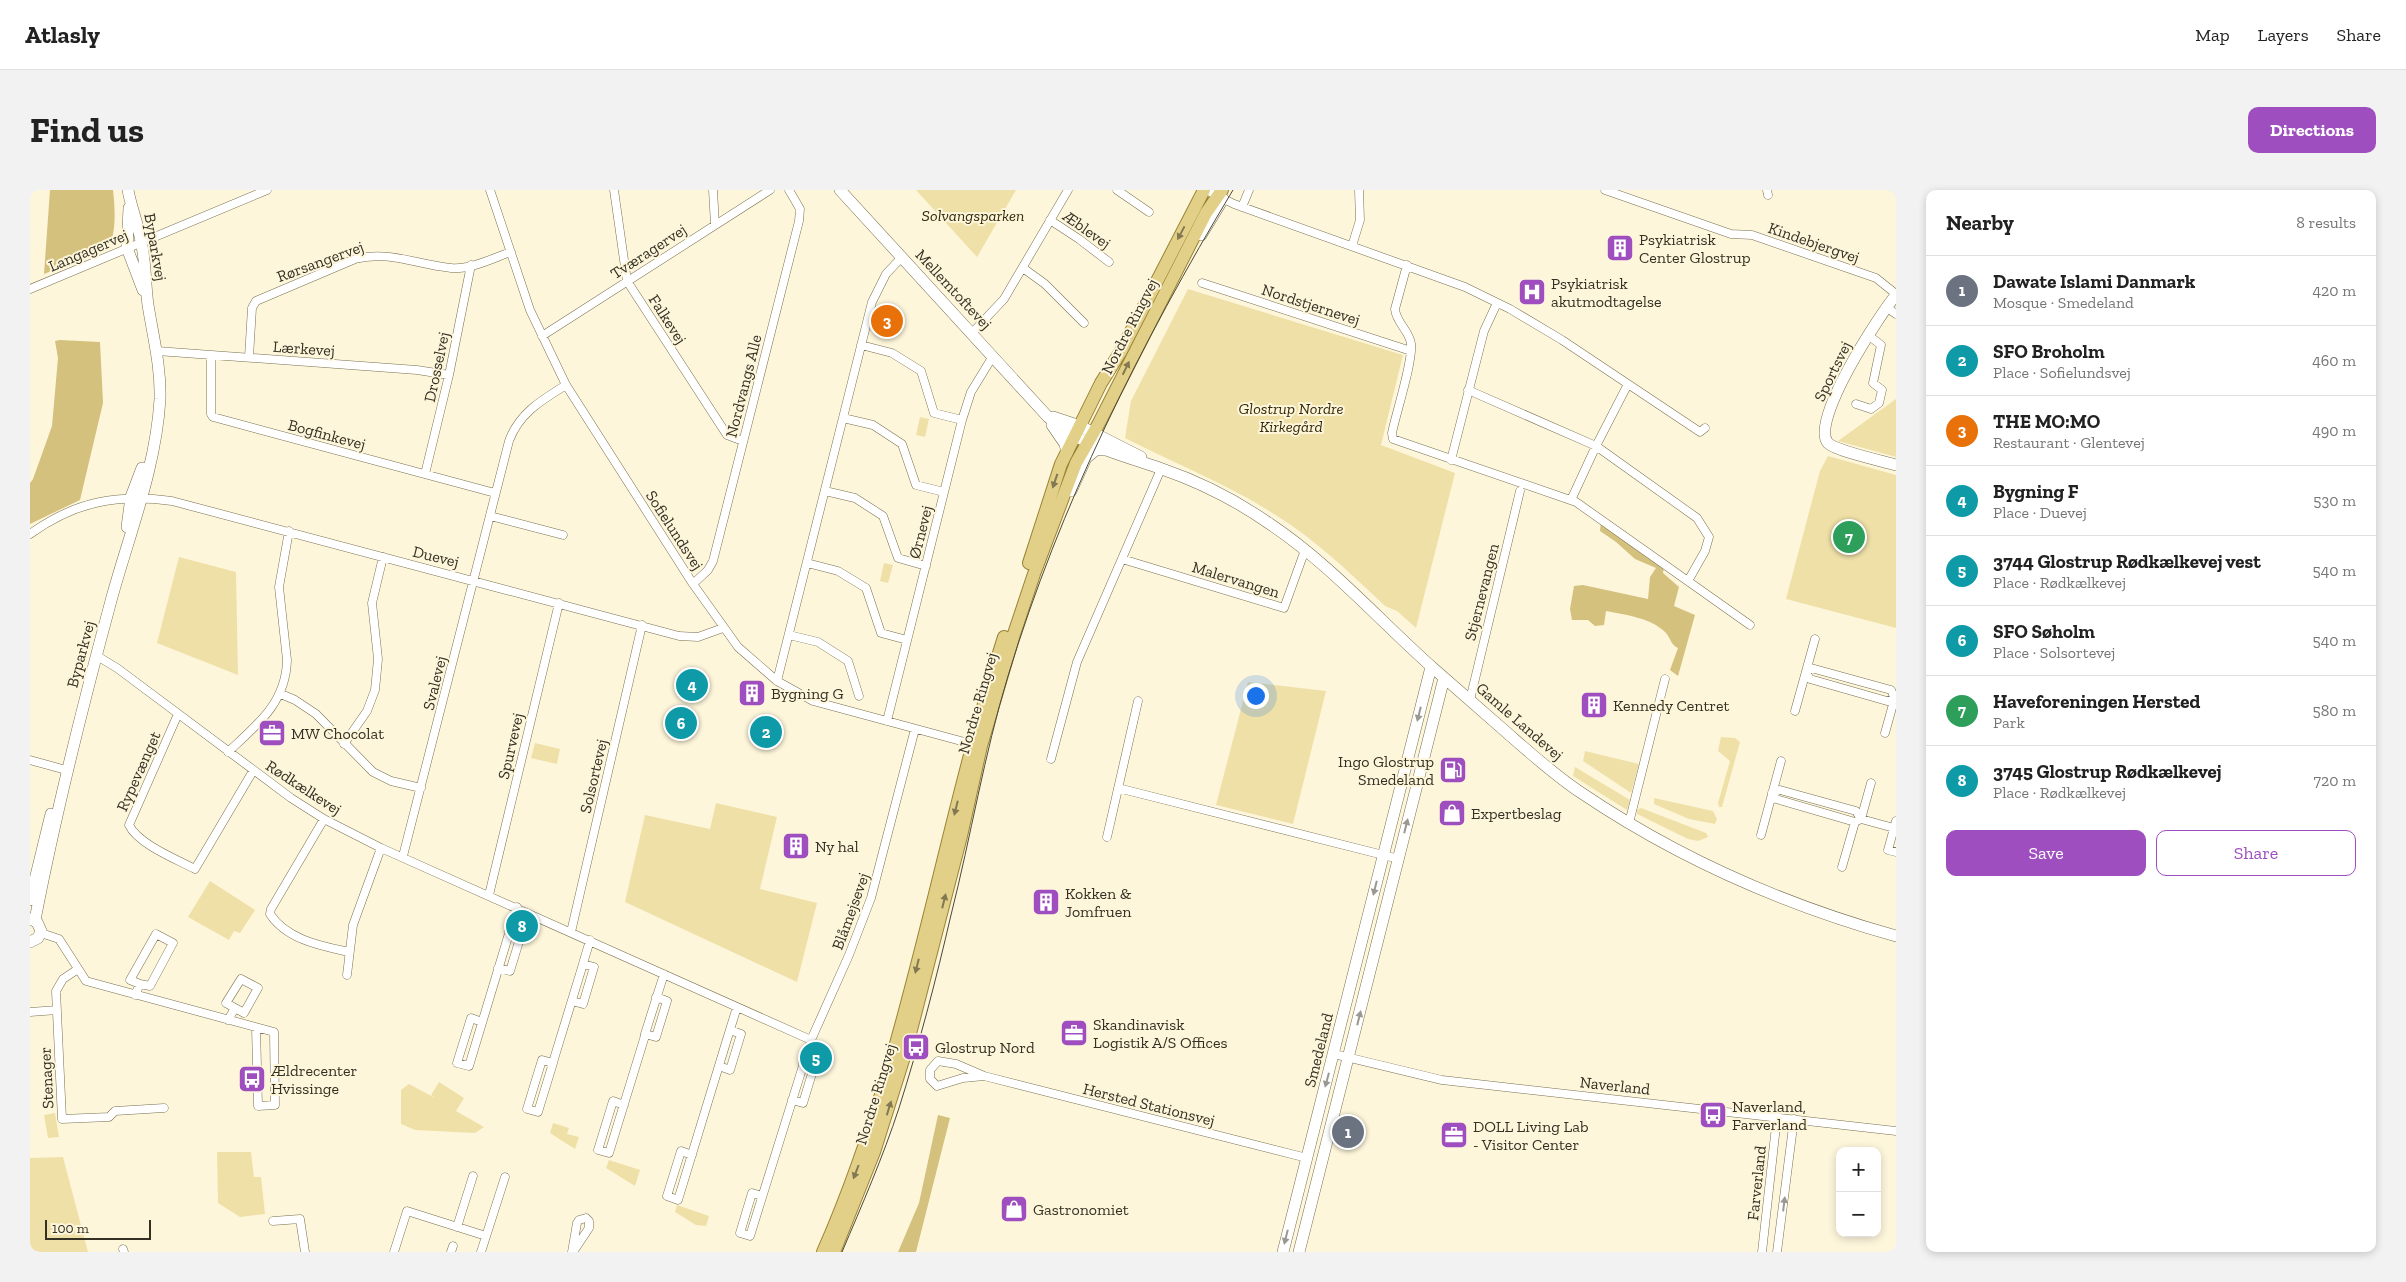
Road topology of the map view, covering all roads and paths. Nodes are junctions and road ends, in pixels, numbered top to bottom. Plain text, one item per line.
1 (267, 190) edge
2 (490, 190) edge
3 (614, 190) edge
4 (713, 190) edge
5 (770, 190) edge
6 (789, 190) edge
7 (840, 190) edge
8 (1068, 190) edge
9 (1117, 190) edge
10 (1205, 190) edge
11 (1249, 190) edge
12 (1359, 190) edge
13 (1605, 190) edge
14 (129, 193) edge
15 (1219, 194) edge
16 (1242, 207) junction
17 (1149, 212) dead end
18 (1050, 220) junction
19 (714, 225) junction
20 (142, 242) junction
21 (1352, 246) junction
22 (127, 248) junction
23 (510, 252) junction
24 (902, 257) junction
25 (1109, 262) dead end
26 (471, 265) junction
27 (1407, 265) junction
28 (1023, 268) junction
29 (627, 281) junction
30 (1202, 283) dead end
31 (30, 289) edge
32 (1896, 294) edge
33 (1497, 303) junction
34 (148, 304) junction
35 (1886, 307) junction
36 (1896, 314) edge
37 (1084, 323) dead end
38 (972, 333) junction
39 (1868, 335) junction
40 (542, 336) junction
41 (861, 345) junction
42 (157, 351) junction
43 (1411, 351) junction
44 (211, 355) junction
45 (993, 356) junction
46 (249, 358) junction
47 (449, 375) junction
48 (1628, 384) junction
49 (566, 385) junction
50 (1468, 390) junction
51 (1856, 404) dead end
52 (1043, 411) junction
53 (843, 418) junction
54 (962, 420) junction
55 (1705, 428) dead end
56 (1085, 434) junction
57 (743, 441) junction
58 (1596, 446) junction
59 (1104, 450) junction
60 (1067, 453) junction
61 (1451, 460) junction
62 (1896, 465) edge
63 (1162, 469) junction
64 (425, 474) junction
65 (825, 491) junction
66 (1520, 491) dead end
67 (944, 492) junction
68 (495, 493) junction
69 (136, 498) junction
70 (1571, 500) junction
71 (490, 516) junction
72 (1053, 521) junction
73 (289, 531) junction
74 (30, 534) edge
75 (563, 535) dead end
76 (1305, 550) junction
77 (383, 557) junction
78 (1122, 559) junction
79 (807, 563) junction
80 (926, 566) junction
81 (474, 580) junction
82 (1688, 581) junction
83 (694, 584) junction
84 (558, 603) junction
85 (1750, 625) dead end
86 (642, 626) junction
87 (723, 628) junction
88 (789, 635) junction
89 (907, 640) junction
90 (1815, 640) dead end
91 (96, 656) junction
92 (1431, 667) junction
93 (1806, 673) junction
94 (1444, 678) junction
95 (1664, 679) dead end
96 (777, 681) junction
97 (281, 694) junction
98 (859, 696) dead end
99 (1896, 697) edge
100 (1470, 700) junction
101 (1138, 701) dead end
102 (1795, 711) dead end
103 (178, 714) junction
104 (887, 721) junction
105 (915, 729) junction
106 (1885, 733) dead end
107 (344, 744) junction
108 (972, 744) junction
109 (228, 752) junction
110 (1052, 759) dead end
111 (30, 760) edge
112 (1781, 761) dead end
113 (66, 770) junction
114 (253, 771) junction
115 (1871, 783) dead end
116 (421, 788) junction
117 (1118, 788) junction
118 (1772, 793) junction
119 (324, 819) junction
120 (1858, 821) junction
121 (1629, 823) junction
122 (1895, 824) edge
123 (1761, 835) dead end
124 (1107, 837) dead end
125 (381, 848) junction
126 (1896, 852) edge
127 (1383, 855) junction
128 (403, 856) junction
129 (1398, 859) junction
130 (1842, 867) dead end
131 (489, 895) junction
132 (30, 900) edge
133 (516, 908) junction
134 (33, 920) edge
135 (509, 931) junction
136 (571, 932) junction
137 (40, 933) junction
138 (1896, 936) edge
139 (590, 940) junction
140 (30, 942) edge
141 (349, 952) junction
142 (583, 964) junction
143 (498, 968) junction
144 (78, 969) junction
145 (664, 974) junction
146 (347, 975) dead end
147 (140, 984) junction
148 (135, 995) junction
149 (572, 1001) junction
150 (737, 1007) junction
151 (235, 1008) junction
152 (57, 1010) junction
153 (30, 1012) edge
154 (228, 1020) junction
155 (482, 1022) junction
156 (256, 1028) junction
157 (730, 1030) junction
158 (811, 1040) junction
159 (1334, 1054) junction
160 (1349, 1058) junction
161 (552, 1063) junction
162 (719, 1066) junction
163 (984, 1076) junction
164 (624, 1104) junction
165 (164, 1108) dead end
166 (1776, 1117) junction
167 (1794, 1119) junction
168 (1896, 1131) edge
169 (692, 1155) junction
170 (1307, 1158) junction
171 (473, 1176) dead end
172 (505, 1178) dead end
173 (1300, 1183) junction
174 (1316, 1186) junction
175 (762, 1196) junction
176 (273, 1221) dead end
177 (457, 1227) junction
178 (486, 1236) junction
179 (304, 1252) edge
180 (394, 1252) edge
181 (481, 1252) edge
182 (823, 1252) edge
183 (834, 1252) edge
184 (1283, 1252) edge
185 (1299, 1252) edge
186 (1762, 1252) edge
187 (1777, 1252) edge

1 - 20 street, Langagervej
2 - 23 street, Sofielundsvej
3 - 29 street, Falkevej
4 - 19 street
5 - 19 street, Tværagervej
6 - 57 street, Nordvangs Alle
7 - 24 street, Mellemtoftevej
8 - 18 street
9 - 17 street
10 - 15 street
10 -> 56 main road, Nordre Ringvej
11 - 16 street
12 - 21 street
13 - 32 street, Kindebjergvej
14 - 20 street, Byparkvej
14 - 22 street, Byparkvej
15 - 16 street
56 -> 15 main road, Nordre Ringvej
16 - 21 street
18 - 25 street, Æblevej
18 - 28 street
19 - 29 street, Tværagervej
20 - 22 street, Langagervej
20 - 34 street, Byparkvej
21 - 27 street
22 - 31 street, Langagervej
22 - 34 street, Byparkvej
23 - 26 street, Rørsangervej
23 - 40 street, Sofielundsvej
24 - 38 street, Mellemtoftevej
24 - 41 street
26 - 46 street, Rørsangervej
26 - 47 street, Drosselvej
27 - 33 street
27 - 43 street
28 - 37 street
28 - 38 street
29 - 40 street, Tværagervej
29 - 57 street, Falkevej
30 - 43 street, Nordstjernevej
32 - 35 street, Sportsvej
33 - 48 street
33 - 50 street
34 - 42 street, Byparkvej
35 - 36 street
35 - 39 street, Sportsvej
38 - 45 street, Mellemtoftevej
39 - 51 street, Sportsvej
39 - 62 street, Sportsvej
40 - 49 street, Sofielundsvej
41 - 53 street
41 - 54 street
42 - 44 street, Lærkevej
42 - 69 street, Byparkvej
43 - 61 street
44 - 46 street, Lærkevej
44 - 64 street, Bogfinkevej
45 - 52 street, Mellemtoftevej
45 - 54 street, Ørnevej
46 - 47 street, Lærkevej
47 - 64 street, Drosselvej
48 - 55 street
48 - 58 street
49 - 68 street, Svalevej
49 - 83 street, Sofielundsvej
50 - 58 street
50 - 61 street
52 - 56 street, Mellemtoftevej
52 - 60 street, Mellemtoftevej
53 - 65 street
53 - 67 street
54 - 67 street, Ørnevej
56 - 59 street, Gamle Landevej
56 - 60 main road, Nordre Ringvej
56 - 63 street, Gamle Landevej
56 - 72 main road, Nordre Ringvej
57 - 83 street, Nordvangs Alle
58 - 70 street
58 - 82 street
59 - 63 street, Gamle Landevej
59 - 72 street
60 -> 108 main road, Nordre Ringvej
61 - 70 street
63 - 76 street, Gamle Landevej
63 - 78 street
64 - 68 street, Bogfinkevej
65 - 79 street
65 - 80 street
66 - 100 street, Stjernevangen
67 - 80 street, Ørnevej
68 - 71 street, Svalevej
69 - 73 street, Duevej
69 - 74 street, Duevej
69 - 91 street, Byparkvej
70 - 82 street
71 - 75 street
71 - 81 street, Svalevej
183 -> 72 main road, Nordre Ringvej
73 - 77 street, Duevej
73 - 97 street
76 - 78 street, Malervangen
76 - 92 street, Gamle Landevej
77 - 81 street, Duevej
77 - 107 street
78 - 110 street
79 - 88 street
79 - 89 street
80 - 89 street, Ørnevej
81 - 84 street, Duevej
81 - 116 street, Svalevej
82 - 85 street
83 - 87 street, Sofielundsvej
84 - 86 street, Duevej
84 - 131 street, Spurvevej
86 - 87 street, Duevej
86 - 136 street, Solsortevej
87 - 96 street, Sofielundsvej
88 - 96 street
88 - 98 street
89 - 104 street, Ørnevej
90 - 93 street
91 - 103 street, Rødkælkevej
91 - 113 street, Byparkvej
92 - 94 street, Gamle Landevej
92 -> 127 street, Smedeland
93 - 99 street
93 - 99 street
93 - 102 street
94 - 100 street, Gamle Landevej
129 -> 94 street, Smedeland
95 - 121 street
96 - 104 street, Sofielundsvej
97 - 107 street
97 - 109 street
99 - 106 street
100 - 121 street, Gamle Landevej
101 - 117 street
103 - 109 street, Rødkælkevej
103 - 114 street, Rypevænget
104 - 105 street, Sofielundsvej
105 - 108 street, Sofielundsvej
105 - 158 street, Blåmejsevej
107 - 116 street
108 -> 182 main road, Nordre Ringvej
109 - 114 street, Rødkælkevej
111 - 113 street
112 - 118 street
113 - 132 street, Byparkvej
113 - 134 street, Byparkvej
114 - 119 street, Rødkælkevej
115 - 120 street
116 - 128 street, Svalevej
117 - 124 street
117 - 127 street
118 - 120 street
118 - 120 street
118 - 123 street
119 - 125 street, Rødkælkevej
119 - 141 street
120 - 122 street
120 - 130 street
121 - 138 street, Gamle Landevej
122 - 126 street
125 - 128 street, Rødkælkevej
125 - 141 street
127 - 129 street
127 -> 159 street, Smedeland
128 - 131 street, Rødkælkevej
160 -> 129 street, Smedeland
131 - 133 street, Rødkælkevej
133 - 135 street
133 - 136 street, Rødkælkevej
134 - 137 street
135 - 143 street
135 - 143 street
136 - 139 street, Rødkælkevej
137 - 140 street
137 - 144 street
139 - 142 street
139 - 145 street, Rødkælkevej
141 - 146 street
142 - 149 street
142 - 149 street
143 - 155 street
144 - 148 street
144 - 152 street, Stenager
145 - 150 street, Rødkælkevej
145 - 164 street
147 - 147 street
147 - 148 street
148 - 154 street
149 - 161 street
150 - 157 street
150 - 158 street, Rødkælkevej
151 - 151 street
151 - 154 street
152 - 153 street
152 - 165 street, Stenager
154 - 156 street
155 - 155 street
156 - 156 street
157 - 162 street
157 - 162 street
158 - 175 street
159 - 160 street, Naverland
159 -> 170 street, Smedeland
160 - 166 street, Naverland
160 - 174 street, Smedeland
161 - 161 street
162 - 169 street
163 - 163 street, Hersted Stationsvej
163 - 170 street, Hersted Stationsvej
164 - 164 street
166 - 167 street, Naverland
166 - 186 street, Farverland
167 - 168 street, Naverland
187 -> 167 street, Farverland
169 - 169 street
170 - 173 street, Smedeland
171 - 177 street
172 - 178 street
173 - 174 street
173 -> 184 street, Smedeland
174 - 185 street, Smedeland
175 - 175 street
176 - 179 street
177 - 178 street
177 - 180 street
178 - 181 street

